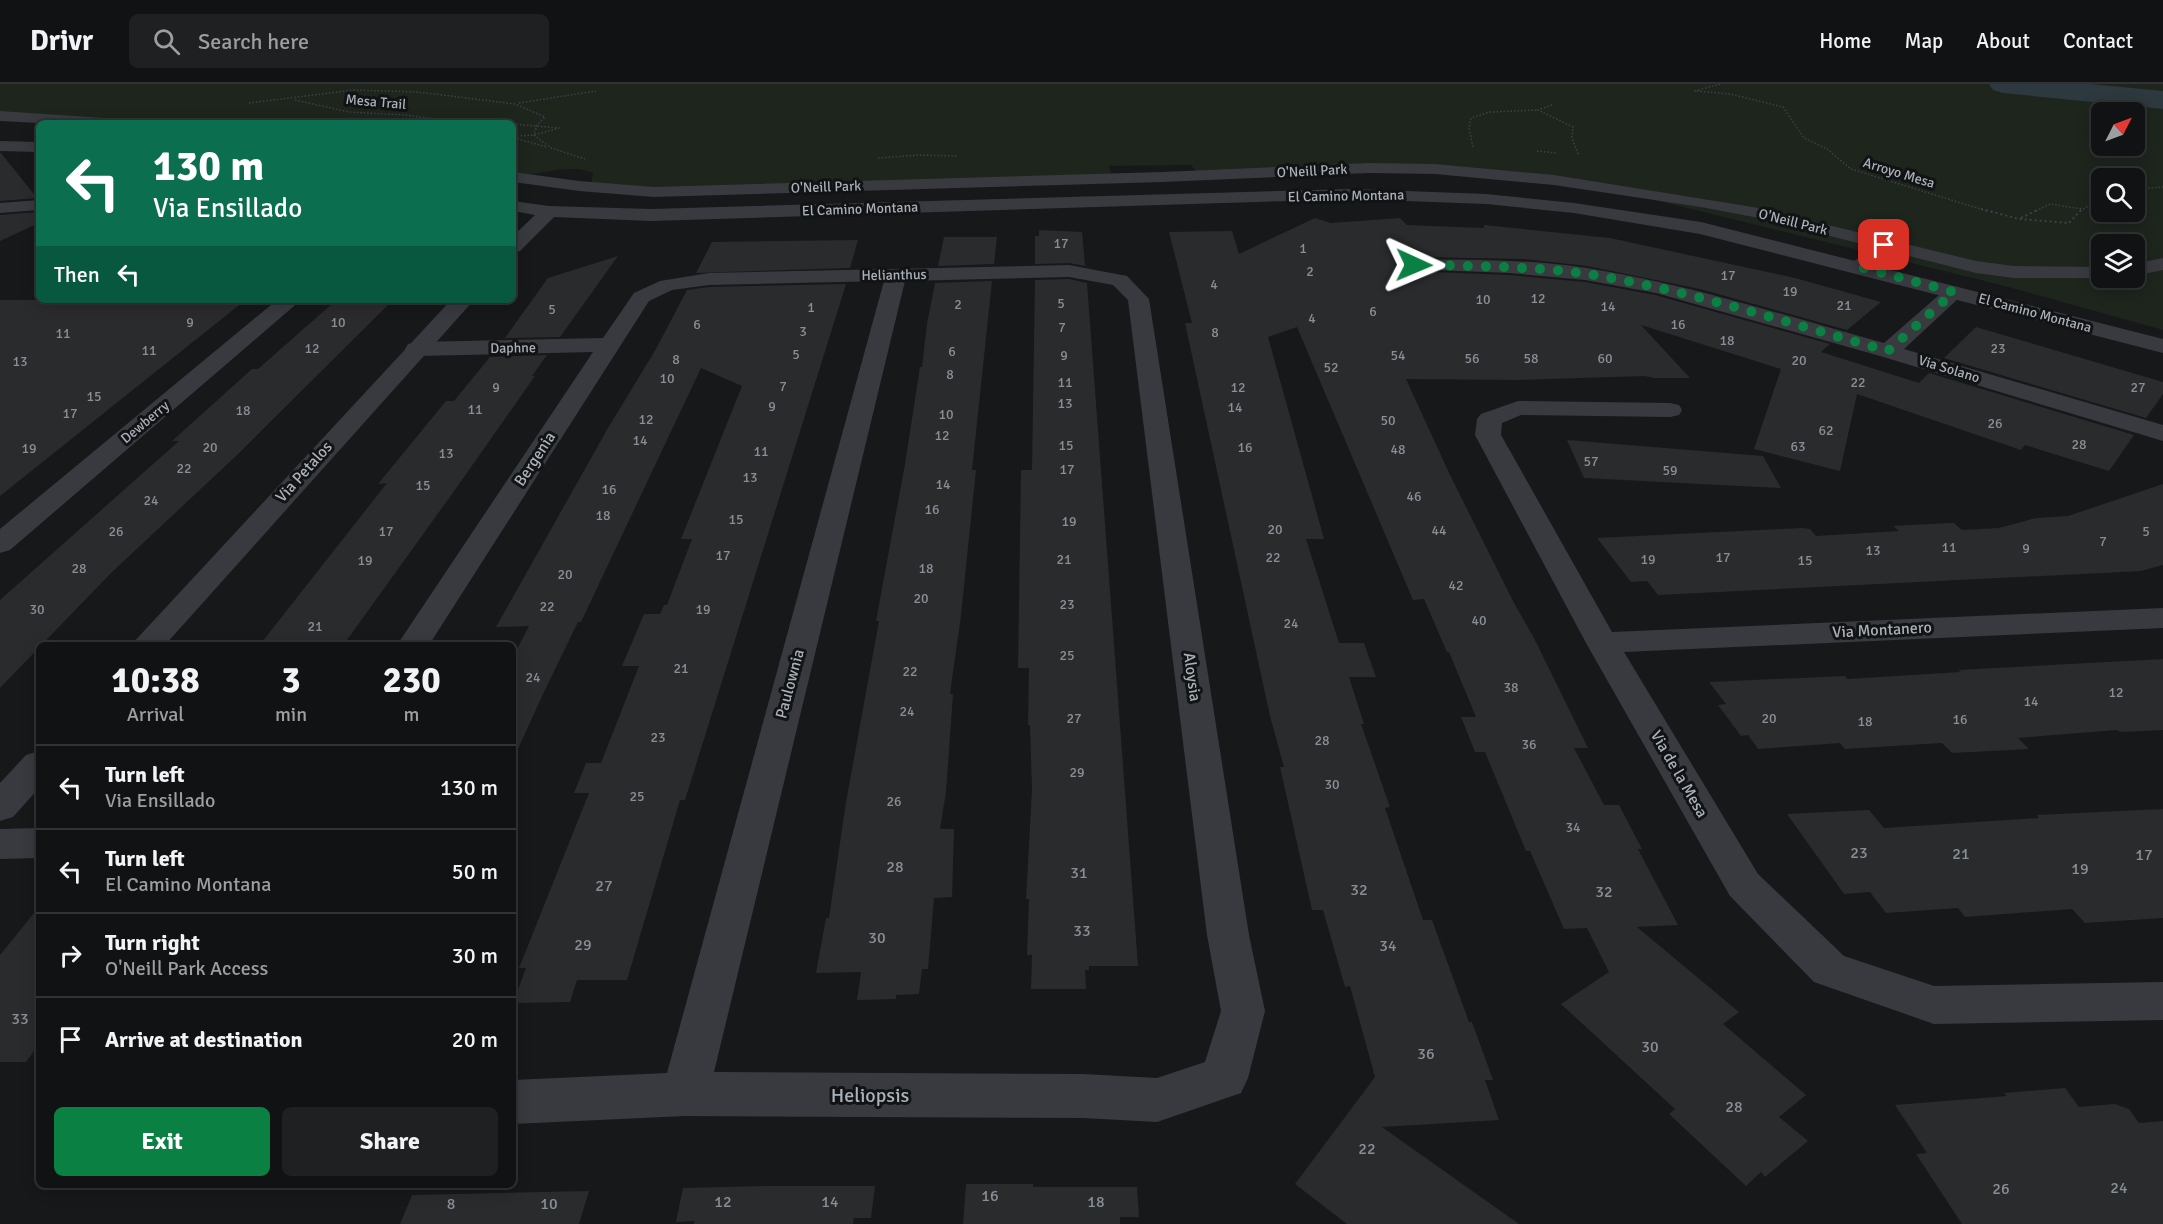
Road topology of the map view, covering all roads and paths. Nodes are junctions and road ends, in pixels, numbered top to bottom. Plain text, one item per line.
1 (1720, 84) edge
2 (596, 91) dead end
3 (289, 99) dead end
4 (515, 104) dead end
5 (1552, 105) dead end
6 (1538, 110) junction
7 (0, 116) edge
8 (59, 120) edge
9 (442, 120) edge
10 (516, 124) edge
11 (516, 137) edge
12 (516, 138) edge
13 (0, 146) edge
14 (36, 147) edge
15 (551, 148) dead end
16 (1473, 150) dead end
17 (1579, 156) dead end
18 (516, 177) edge
19 (2163, 187) edge
20 (2145, 188) edge
21 (2091, 204) edge
22 (36, 205) edge
23 (516, 206) edge
24 (2, 208) edge
25 (2082, 209) junction
26 (549, 211) junction
27 (2019, 219) junction
28 (516, 244) edge
29 (1884, 245) junction
30 (2163, 264) edge
31 (1414, 265) dead end
32 (1856, 266) junction
33 (2145, 268) edge
34 (2091, 273) edge
35 (896, 275) junction
36 (1120, 279) joint
37 (667, 285) joint
38 (1954, 292) junction
39 (286, 303) edge
40 (460, 303) edge
41 (609, 345) junction
42 (2163, 346) edge
43 (416, 350) junction
44 (1888, 351) junction
45 (1670, 410) dead end
46 (2163, 433) edge
47 (0, 544) edge
48 (2163, 618) edge
49 (150, 642) edge
50 (415, 642) edge
51 (1602, 643) junction
52 (36, 767) edge
53 (0, 807) edge
54 (36, 843) edge
55 (0, 844) edge
56 (2163, 1001) edge
57 (1224, 1078) joint
58 (685, 1094) junction
59 (516, 1102) edge

1 - 27 path, Arroyo Mesa
2 - 4 path
3 - 9 path, Mesa Trail
5 - 6 path
6 - 16 path
6 - 17 path
7 - 8 street
10 - 11 path
12 - 15 path
13 - 14 street
18 - 29 street, O'Neill Park
19 - 20 path
21 - 25 path, Arroyo Mesa
22 - 24 street
23 - 26 street, El Camino Montana
25 - 27 path
25 - 27 path, Arroyo Mesa
26 - 28 street
26 - 32 street, El Camino Montana
29 - 32 lane
29 - 34 street, O'Neill Park
30 - 33 street
31 - 44 street, Via Solano
32 - 38 street, El Camino Montana
35 - 36 street, Helianthus
35 - 37 street, Helianthus
35 - 58 street, Paulownia
36 - 57 street, Aloysia
37 - 41 street, Bergenia
38 - 42 street, El Camino Montana
38 - 44 street
39 - 47 street, Dewberry
40 - 43 street, Via Petalos
41 - 43 street, Daphne
41 - 50 street, Bergenia
43 - 49 street, Via Petalos
44 - 46 street, Via Solano
45 - 51 street, Via de la Mesa
48 - 51 street, Via Montanero
51 - 56 street, Via de la Mesa
52 - 53 street
54 - 55 street
57 - 58 street, Heliopsis
58 - 59 street, Heliopsis

